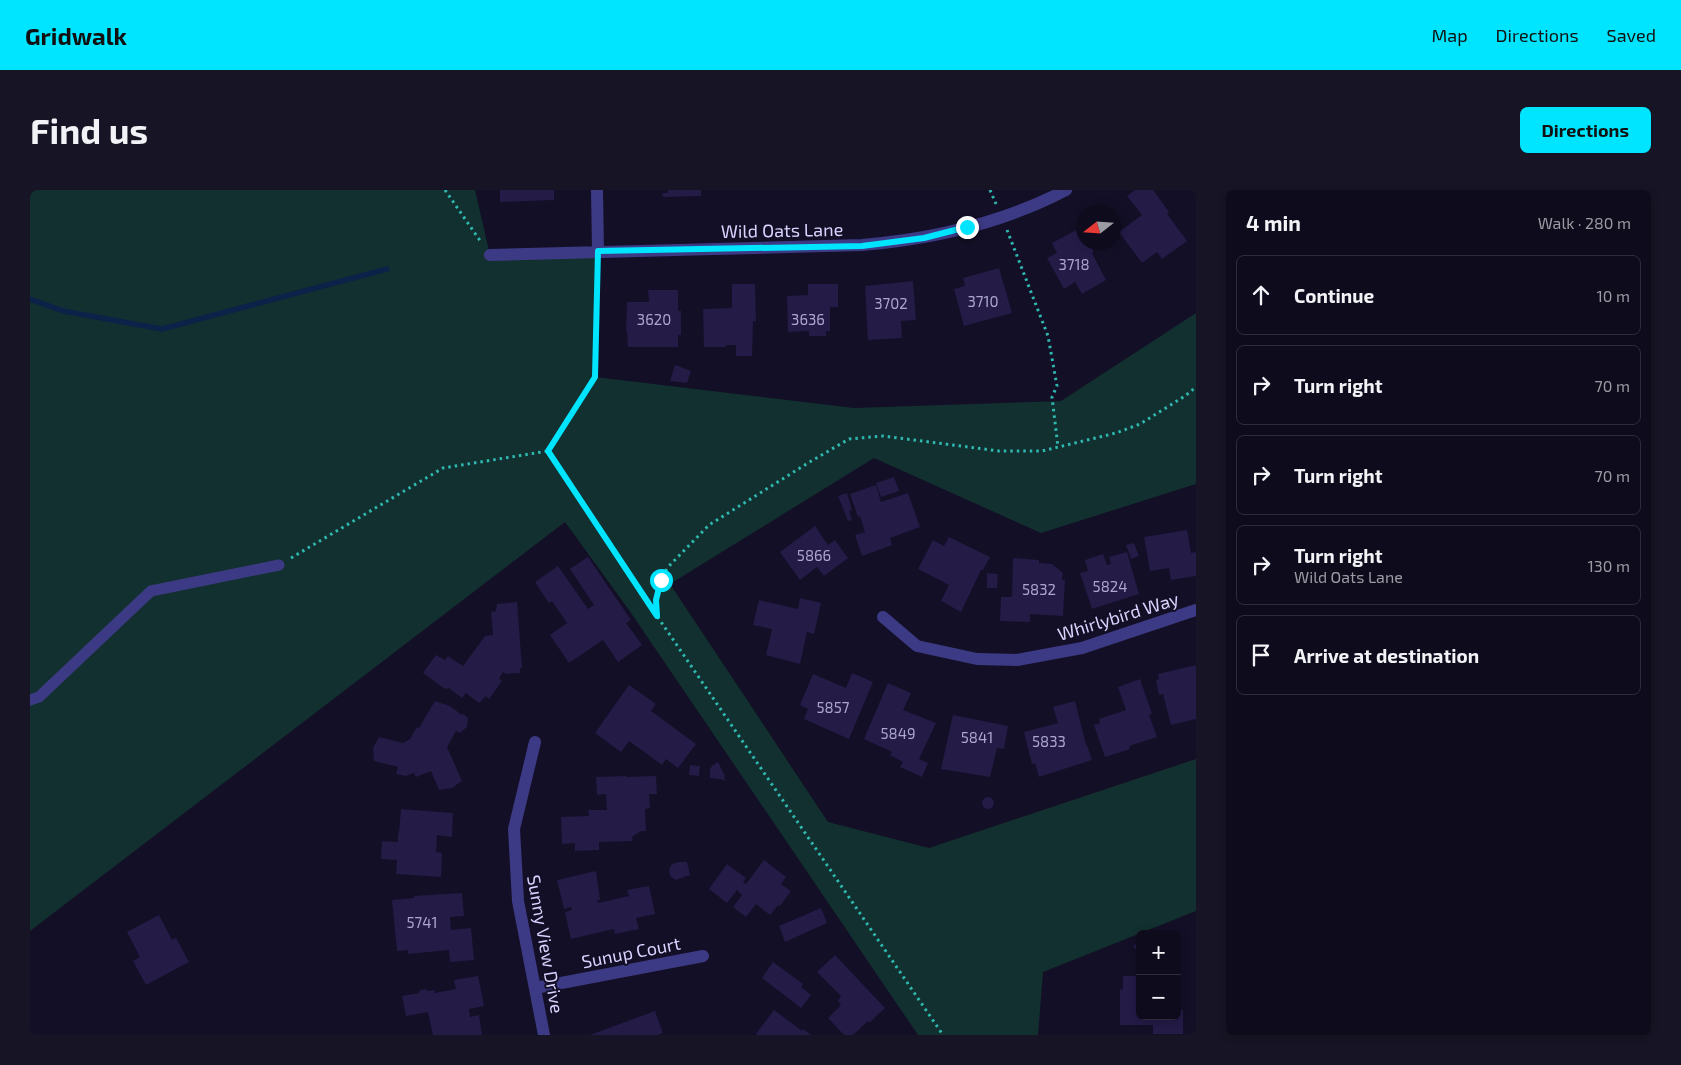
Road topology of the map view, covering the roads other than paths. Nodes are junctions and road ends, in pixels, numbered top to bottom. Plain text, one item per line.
1 (597, 190) edge
2 (1066, 190) edge
3 (598, 251) junction
4 (490, 255) road end
5 (280, 565) road end
6 (1196, 610) edge
7 (883, 617) dead end
8 (30, 700) edge
9 (535, 742) dead end
10 (703, 956) dead end
11 (535, 988) junction
12 (544, 1035) edge

1 - 3 street
2 - 3 street, Wild Oats Lane
3 - 4 street, Wild Oats Lane
5 - 8 lane
6 - 7 street, Whirlybird Way
9 - 11 street, Sunny View Drive
10 - 11 street, Sunup Court
11 - 12 street, Sunny View Drive

